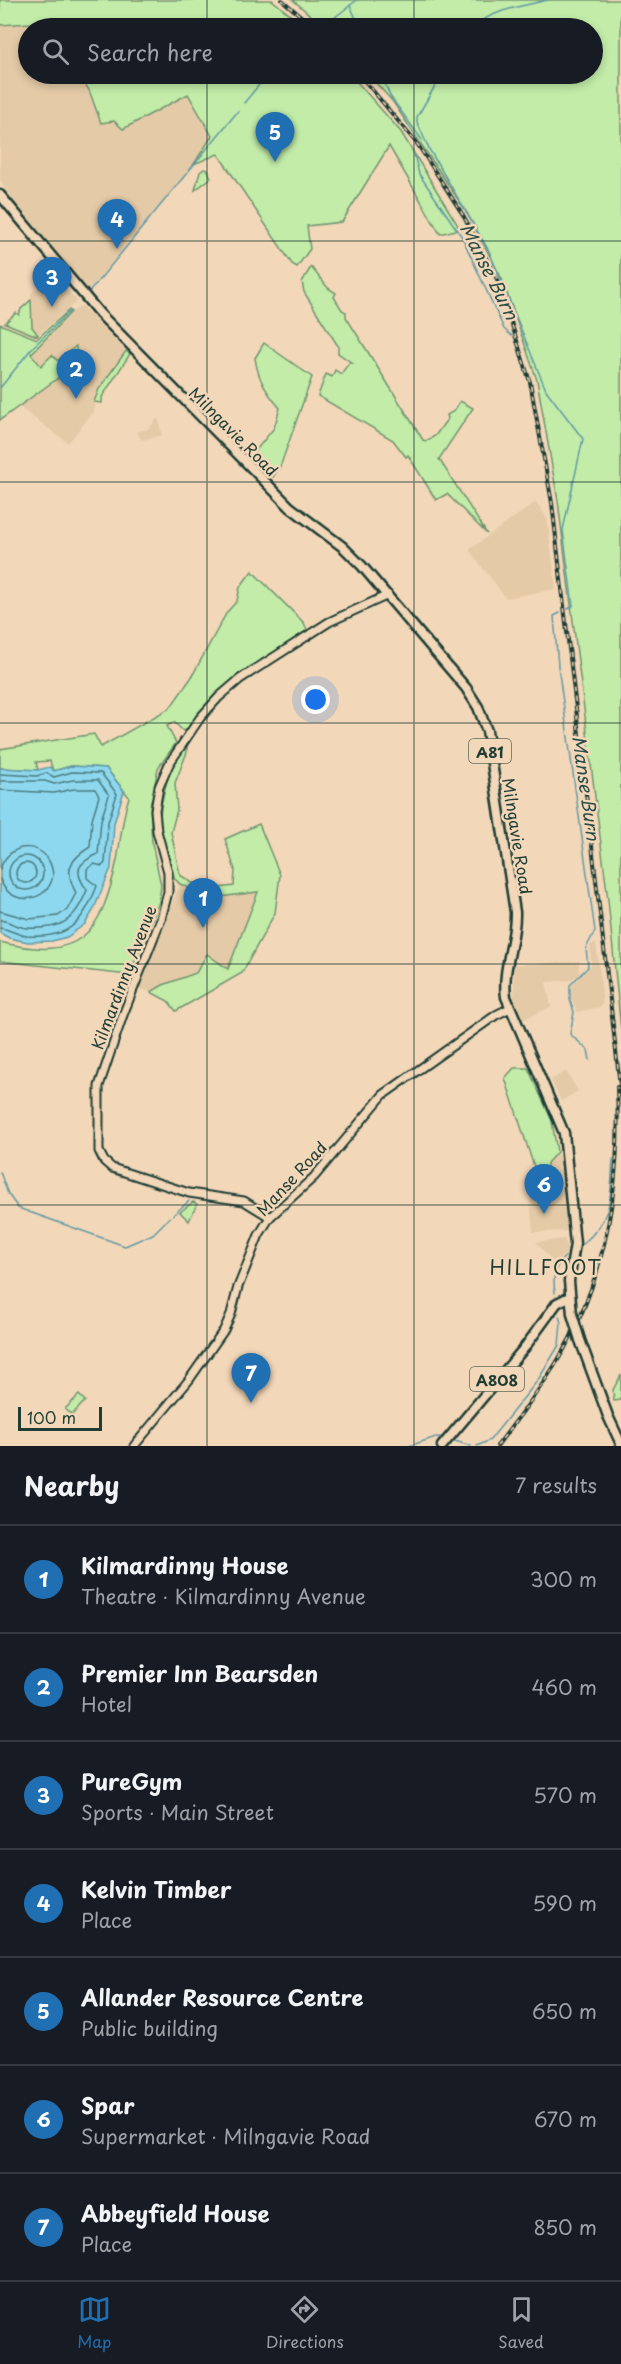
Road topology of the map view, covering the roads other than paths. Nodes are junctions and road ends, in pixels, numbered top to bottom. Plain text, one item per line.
1 (0, 195) edge
2 (388, 595) junction
3 (510, 1008) junction
4 (270, 1217) junction
5 (569, 1297) junction
6 (552, 1312) junction
7 (571, 1312) junction
8 (621, 1444) edge
9 (134, 1446) edge
10 (442, 1446) edge

1 - 2 main road, Milngavie Road / A81
2 - 3 main road, Milngavie Road / A81
2 - 4 street, Kilmardinny Avenue
3 - 4 street, Manse Road
3 - 5 main road, Milngavie Road / A81
4 - 9 street, Manse Road
5 - 6 main road, A808
5 - 7 main road, Milngavie Road / A81
6 - 7 main road
6 - 10 main road, A808
7 - 8 main road, Milngavie Road / A81, bridge

